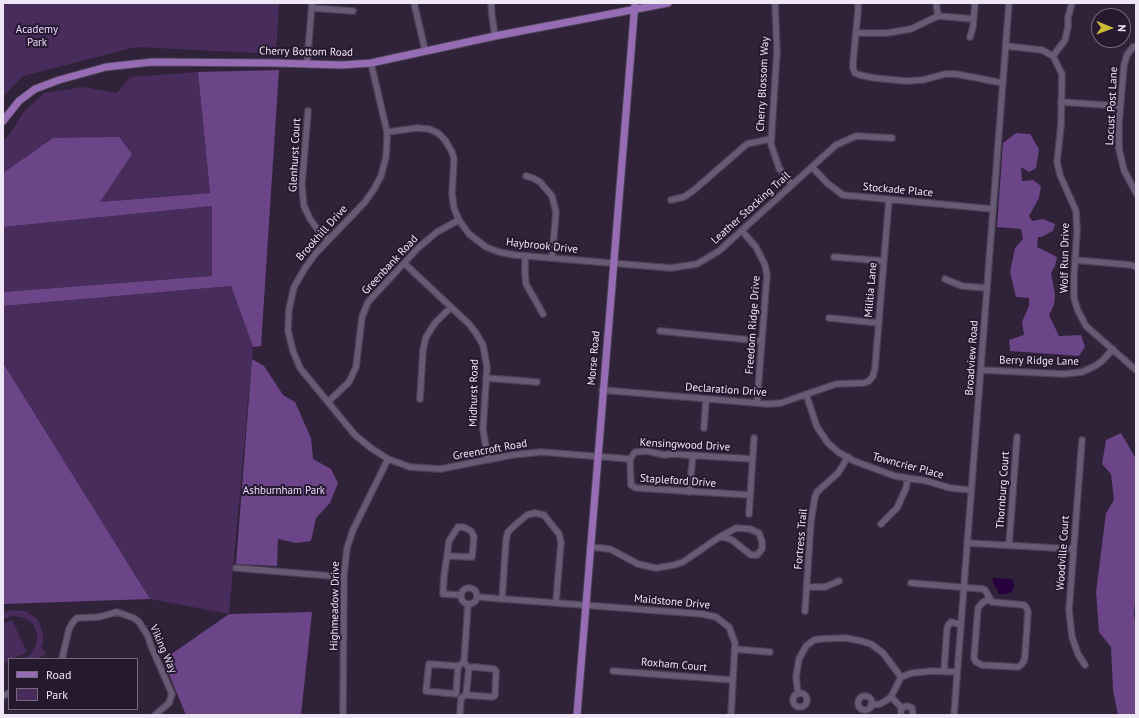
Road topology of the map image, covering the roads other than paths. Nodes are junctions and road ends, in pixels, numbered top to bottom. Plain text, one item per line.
1 (414, 3) edge
2 (491, 3) edge
3 (668, 3) edge
4 (775, 3) edge
5 (858, 3) edge
6 (936, 3) edge
7 (975, 3) edge
8 (1010, 3) edge
9 (1072, 3) edge
10 (312, 5) edge
11 (634, 6) edge
12 (353, 11) dead end
13 (938, 16) junction
14 (974, 19) junction
15 (856, 33) junction
16 (495, 36) junction
17 (970, 37) dead end
18 (1006, 46) junction
19 (1136, 46) edge
20 (425, 50) junction
21 (1053, 56) junction
22 (371, 62) junction
23 (307, 64) junction
24 (1003, 83) junction
25 (1061, 102) junction
26 (1120, 106) junction
27 (308, 111) dead end
28 (3, 121) edge
29 (387, 132) junction
30 (892, 138) dead end
31 (770, 139) junction
32 (812, 167) junction
33 (526, 176) dead end
34 (792, 185) junction
35 (1136, 193) edge
36 (671, 200) dead end
37 (889, 200) junction
38 (994, 209) junction
39 (459, 220) junction
40 (742, 231) junction
41 (328, 240) junction
42 (525, 256) junction
43 (834, 257) dead end
44 (552, 258) junction
45 (1075, 260) junction
46 (884, 261) junction
47 (404, 263) junction
48 (612, 263) junction
49 (1136, 267) edge
50 (945, 279) dead end
51 (987, 288) junction
52 (451, 307) junction
53 (544, 314) dead end
54 (829, 318) dead end
55 (879, 323) junction
56 (660, 331) dead end
57 (762, 341) junction
58 (1113, 349) junction
59 (981, 370) junction
60 (1136, 370) edge
61 (486, 378) junction
62 (869, 381) joint
63 (536, 382) dead end
64 (602, 390) junction
65 (806, 394) junction
66 (420, 399) dead end
67 (706, 399) junction
68 (328, 402) junction
69 (757, 403) junction
70 (704, 428) dead end
71 (1017, 436) dead end
72 (754, 438) dead end
73 (1082, 440) dead end
74 (693, 455) junction
75 (597, 456) junction
76 (848, 457) junction
77 (388, 459) junction
78 (630, 459) junction
79 (752, 459) junction
80 (488, 460) junction
81 (908, 478) junction
82 (972, 490) junction
83 (689, 492) junction
84 (750, 496) junction
85 (749, 514) dead end
86 (881, 524) dead end
87 (718, 538) junction
88 (967, 543) junction
89 (1008, 545) junction
90 (590, 547) junction
91 (1073, 549) junction
92 (446, 556) junction
93 (236, 568) dead end
94 (344, 577) junction
95 (839, 581) dead end
96 (911, 583) dead end
97 (807, 587) junction
98 (964, 587) junction
99 (461, 595) junction
100 (477, 596) junction
101 (502, 599) junction
102 (989, 599) junction
103 (556, 602) junction
104 (468, 604) junction
105 (585, 605) junction
106 (805, 611) dead end
107 (961, 625) junction
108 (735, 649) junction
109 (770, 652) dead end
110 (62, 658) edge
111 (464, 662) junction
112 (1085, 665) dead end
113 (458, 666) junction
114 (469, 668) junction
115 (613, 671) dead end
116 (944, 671) junction
117 (957, 672) junction
118 (901, 677) junction
119 (733, 680) junction
120 (456, 694) junction
121 (798, 694) dead end
122 (464, 696) junction
123 (891, 697) junction
124 (871, 705) dead end
125 (902, 708) junction
126 (155, 715) edge
127 (343, 715) edge
128 (460, 715) edge
129 (577, 715) edge
130 (731, 715) edge
131 (901, 715) edge
132 (913, 715) edge
133 (954, 715) edge

1 - 20 street
2 - 16 street
3 - 11 main road, Cherry Bottom Road
4 - 31 street, Cherry Blossom Way
5 - 15 street
6 - 13 street
7 - 14 street
8 - 18 street, Broadview Road
9 - 21 street
10 - 12 street
10 - 23 street
11 - 16 main road, Cherry Bottom Road
11 - 48 main road, Morse Road
13 - 14 street
13 - 15 street
14 - 17 street
15 - 24 street
16 - 20 main road, Cherry Bottom Road
18 - 21 street
18 - 24 street, Broadview Road
19 - 26 street, Locust Post Lane
20 - 22 main road, Cherry Bottom Road
21 - 25 street, Wolf Run Drive
22 - 23 main road, Cherry Bottom Road
22 - 29 street, Brookhill Drive
23 - 28 main road, Cherry Bottom Road
24 - 38 street, Broadview Road
25 - 26 street
25 - 45 street, Wolf Run Drive
26 - 35 street, Locust Post Lane
27 - 41 street, Glenhurst Court
29 - 39 street, Haybrook Drive
29 - 41 street, Brookhill Drive
30 - 32 street, Leather Stocking Trail
31 - 34 street, Cherry Blossom Way
31 - 36 street
32 - 34 street, Leather Stocking Trail
32 - 37 street, Stockade Place
33 - 44 street
34 - 40 street, Leather Stocking Trail
37 - 38 street, Stockade Place
37 - 46 street, Militia Lane
38 - 51 street, Broadview Road
39 - 42 street, Haybrook Drive
39 - 47 street, Greenbank Road
40 - 48 street, Leather Stocking Trail
40 - 57 street, Freedom Ridge Drive
41 - 68 street, Brookhill Drive
42 - 44 street, Haybrook Drive
42 - 53 street
43 - 46 street
44 - 48 street, Haybrook Drive
45 - 49 street
45 - 58 street, Wolf Run Drive
46 - 55 street, Militia Lane
47 - 52 street, Midhurst Road
47 - 68 street, Greenbank Road
48 - 64 main road, Morse Road
50 - 51 street
51 - 59 street, Broadview Road
52 - 61 street, Midhurst Road
52 - 66 street
54 - 55 street
55 - 62 street, Militia Lane
56 - 57 street
57 - 69 street, Freedom Ridge Drive
58 - 59 street, Berry Ridge Lane
58 - 60 street, Wolf Run Drive
59 - 82 street, Broadview Road
61 - 63 street
61 - 80 street, Midhurst Road
62 - 65 street, Declaration Drive
64 - 67 street, Declaration Drive
64 - 75 main road, Morse Road
65 - 69 street, Declaration Drive
65 - 76 street, Towncrier Place
67 - 69 street, Declaration Drive
67 - 70 street
68 - 77 street, Brookhill Drive
71 - 89 street, Thornburg Court
72 - 79 street
73 - 91 street, Woodville Court
74 - 78 street, Kensingwood Drive
74 - 79 street, Kensingwood Drive
74 - 83 street
75 - 78 street, Kensingwood Drive
75 - 80 street, Greencroft Road
75 - 90 main road, Morse Road
76 - 81 street, Towncrier Place
76 - 97 street, Fortress Trail
77 - 80 street, Greencroft Road
77 - 94 street, Highmeadow Drive
78 - 83 street, Stapleford Drive
79 - 84 street
81 - 82 street, Towncrier Place
81 - 86 street
82 - 88 street, Broadview Road
83 - 84 street, Stapleford Drive
84 - 85 street
87 - 87 street
87 - 90 street
88 - 89 street
88 - 98 street, Broadview Road
89 - 91 street
90 - 105 main road, Morse Road
91 - 112 street, Woodville Court
92 - 92 street
92 - 99 street
93 - 94 street
94 - 127 street, Highmeadow Drive
95 - 97 street
96 - 98 street
97 - 106 street, Fortress Trail
98 - 102 street
98 - 107 street, Broadview Road
99 - 100 street
99 - 104 street
100 - 101 street, Maidstone Drive
100 - 104 street
101 - 103 street, Maidstone Drive
101 - 103 street
102 - 102 street
103 - 105 street, Maidstone Drive
104 - 111 street
105 - 108 street, Maidstone Drive
105 - 129 main road, Morse Road
107 - 116 street
107 - 117 street, Broadview Road
108 - 109 street
108 - 119 street, Maidstone Drive
110 - 126 street, Viking Way
111 - 113 street
111 - 114 street
113 - 120 street
113 - 120 street
114 - 122 street
114 - 122 street
115 - 119 street, Roxham Court
116 - 117 street
116 - 118 street
117 - 133 street, Broadview Road
118 - 121 street
118 - 123 street
119 - 130 street, Maidstone Drive
120 - 122 street
122 - 128 street
123 - 124 street
123 - 125 street
125 - 131 street
125 - 132 street

